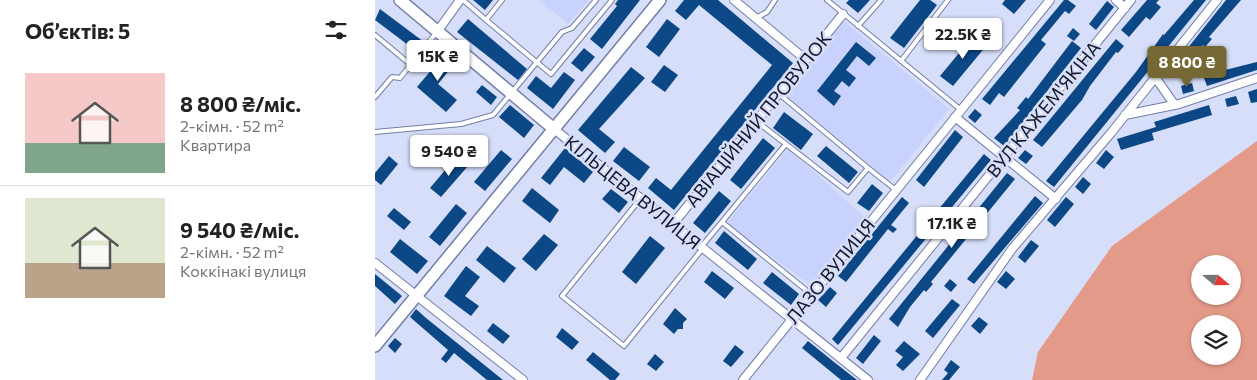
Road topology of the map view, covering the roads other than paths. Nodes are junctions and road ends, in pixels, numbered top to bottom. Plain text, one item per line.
1 (400, 0) edge
2 (461, 0) edge
3 (502, 0) edge
4 (595, 0) edge
5 (612, 0) edge
6 (659, 0) edge
7 (734, 0) edge
8 (767, 0) edge
9 (827, 0) edge
10 (881, 0) edge
11 (948, 0) edge
12 (1051, 0) edge
13 (1116, 0) edge
14 (1131, 0) edge
15 (1217, 0) edge
16 (774, 2) edge
17 (1125, 8) junction
18 (843, 14) junction
19 (755, 18) junction
20 (486, 20) junction
21 (858, 26) junction
22 (437, 32) junction
23 (375, 35) edge
24 (805, 59) junction
25 (901, 61) junction
26 (537, 63) junction
27 (411, 65) junction
28 (1155, 77) junction
29 (1257, 78) edge
30 (512, 93) junction
31 (778, 93) junction
32 (375, 97) edge
33 (1173, 104) junction
34 (961, 110) junction
35 (1125, 115) junction
36 (955, 117) junction
37 (756, 121) junction
38 (554, 129) junction
39 (375, 132) edge
40 (786, 144) junction
41 (1003, 158) junction
42 (868, 168) junction
43 (896, 190) junction
44 (641, 198) junction
45 (1056, 199) junction
46 (722, 222) junction
47 (673, 224) junction
48 (702, 248) junction
49 (375, 262) edge
50 (812, 295) junction
51 (416, 296) junction
52 (792, 320) junction
53 (375, 346) edge
54 (841, 358) junction
55 (745, 377) edge
56 (523, 380) edge
57 (755, 380) edge
58 (869, 380) edge
59 (920, 380) edge

1 - 22 street, КІЛЬЦЕВА ВУЛИЦЯ
2 - 20 lane
2 - 22 street
3 - 20 lane
4 - 26 lane
5 - 26 lane
6 - 38 street
7 - 19 street
8 - 16 lane
9 - 18 lane
10 - 21 lane
11 - 25 lane
12 - 34 street, ЛАЗО ВУЛИЦЯ
13 - 17 street
14 - 17 street, ВУЛ КАЖЕМ'ЯКІНА
15 - 28 street
16 - 19 lane
17 - 41 street, ВУЛ КАЖЕМ'ЯКІНА
18 - 21 lane
18 - 24 street, АВІАЦІЙНИЙ ПРОВУЛОК
19 - 24 street
20 - 26 lane
21 - 25 lane
22 - 27 lane
22 - 30 street, КІЛЬЦЕВА ВУЛИЦЯ
23 - 27 lane
24 - 31 street, АВІАЦІЙНИЙ ПРОВУЛОК
25 - 34 lane
26 - 30 lane
27 - 32 lane
28 - 33 street
28 - 35 street
29 - 33 street
30 - 38 street, КІЛЬЦЕВА ВУЛИЦЯ
30 - 39 lane
31 - 37 street, АВІАЦІЙНИЙ ПРОВУЛОК
31 - 42 lane
33 - 35 street
34 - 36 street, ЛАЗО ВУЛИЦЯ
35 - 45 street
36 - 41 street
36 - 43 street, ЛАЗО ВУЛИЦЯ
37 - 40 lane
37 - 47 street, АВІАЦІЙНИЙ ПРОВУЛОК
38 - 44 street, КІЛЬЦЕВА ВУЛИЦЯ
38 - 51 street
40 - 42 lane
40 - 46 lane
41 - 45 street
41 - 54 street, ВУЛ КАЖЕМ'ЯКІНА
42 - 43 lane
43 - 50 street, ЛАЗО ВУЛИЦЯ
44 - 47 street, КІЛЬЦЕВА ВУЛИЦЯ
44 - 48 lane
45 - 59 street
46 - 48 lane
46 - 50 lane
47 - 48 street, КІЛЬЦЕВА ВУЛИЦЯ
48 - 52 street, КІЛЬЦЕВА ВУЛИЦЯ
49 - 51 street
50 - 52 street, ЛАЗО ВУЛИЦЯ
51 - 53 street
51 - 56 street
52 - 54 street, КІЛЬЦЕВА ВУЛИЦЯ
52 - 55 street, ЛАЗО ВУЛИЦЯ
54 - 58 street, КІЛЬЦЕВА ВУЛИЦЯ
55 - 57 street

